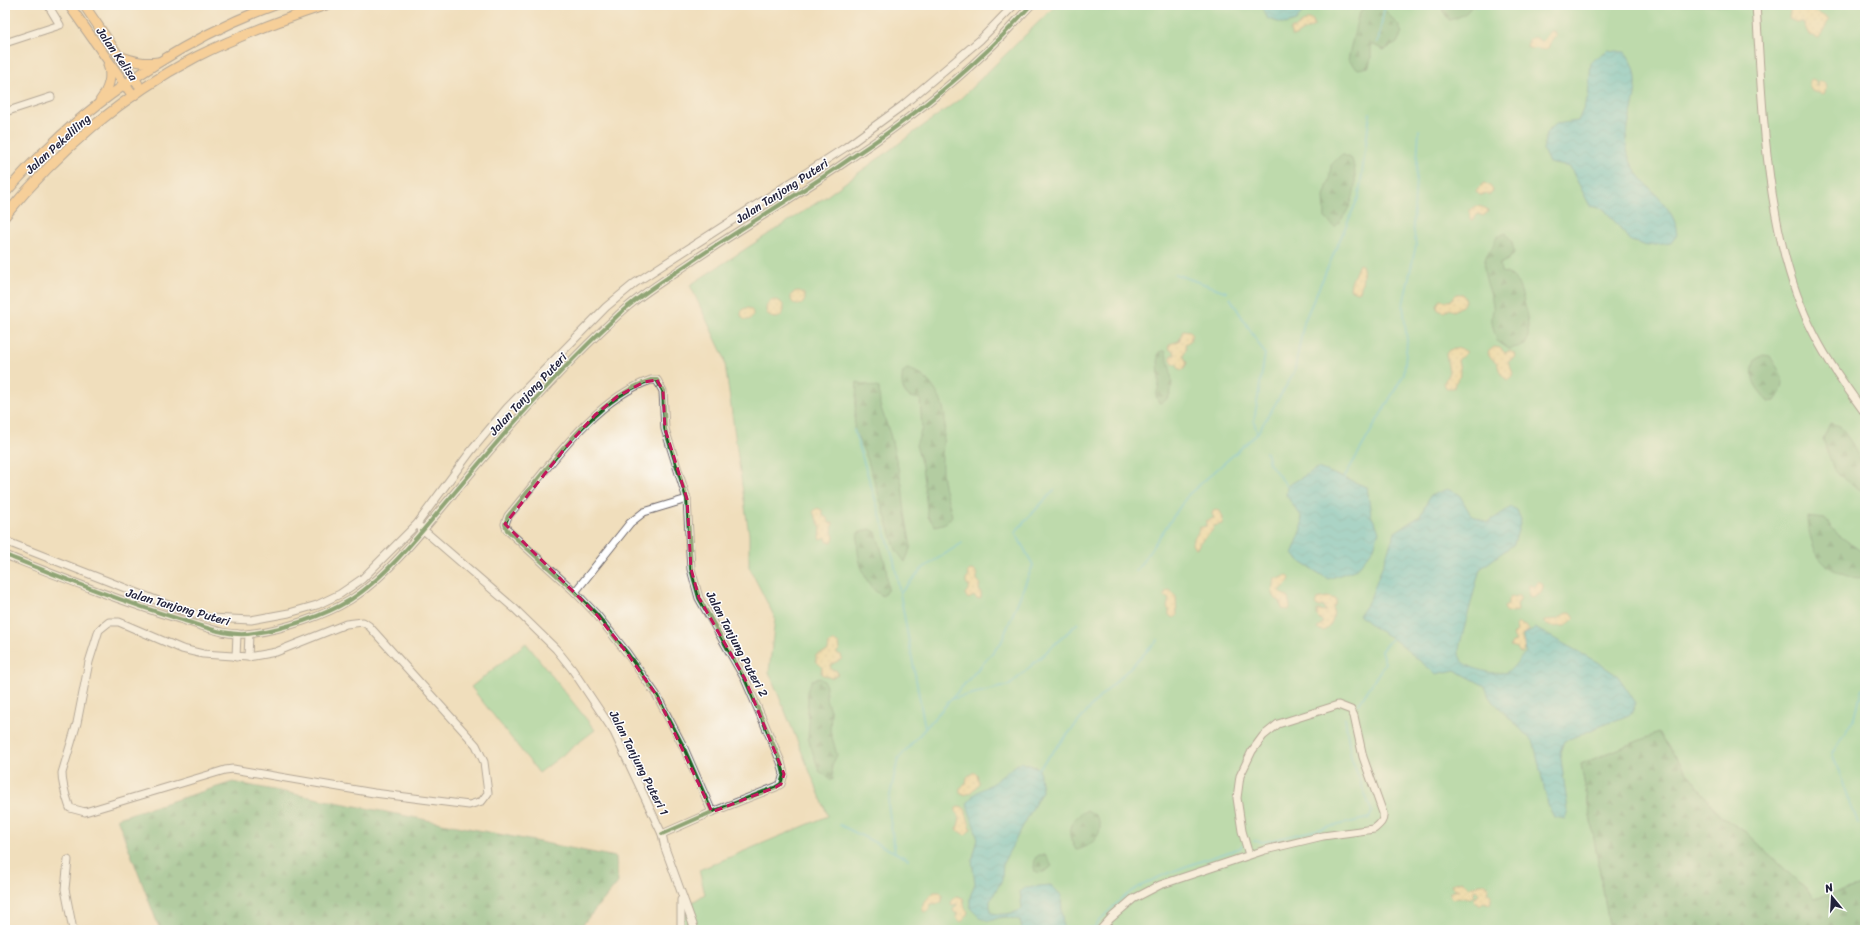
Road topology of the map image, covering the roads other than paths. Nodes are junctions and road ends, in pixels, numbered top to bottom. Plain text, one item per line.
1 (48, 5) edge
2 (69, 5) edge
3 (84, 5) edge
4 (275, 5) edge
5 (326, 5) edge
6 (1014, 5) edge
7 (1031, 5) edge
8 (1756, 5) edge
9 (5, 43) edge
10 (119, 56) junction
11 (164, 60) junction
12 (107, 62) junction
13 (135, 79) junction
14 (124, 85) junction
15 (142, 90) junction
16 (133, 96) junction
17 (51, 98) dead end
18 (95, 108) junction
19 (5, 112) edge
20 (5, 193) edge
21 (5, 216) edge
22 (1865, 413) edge
23 (687, 499) junction
24 (417, 524) junction
25 (422, 530) junction
26 (5, 542) edge
27 (5, 555) edge
28 (130, 590) junction
29 (575, 592) junction
30 (134, 605) junction
31 (317, 605) junction
32 (332, 610) junction
33 (237, 634) junction
34 (249, 634) junction
35 (236, 657) junction
36 (248, 657) junction
37 (712, 812) junction
38 (662, 834) junction
39 (1249, 855) junction
40 (68, 860) dead end
41 (680, 891) junction
42 (73, 930) edge
43 (681, 930) edge
44 (696, 930) edge
45 (1100, 930) edge

1 - 9 street
2 - 12 main road, Jalan Kelisa
3 - 10 main road, Jalan Kelisa
4 - 11 main road, Jalan Pekeliling
5 - 15 main road, Jalan Pekeliling
6 - 24 street, Jalan Tanjong Puteri
7 - 25 street, Jalan Tanjong Puteri
8 - 22 street
10 - 11 main road
10 - 13 main road, Jalan Kelisa
11 - 13 main road, Jalan Pekeliling
12 - 14 main road, Jalan Kelisa
12 - 18 main road
13 - 14 main road, Jalan Pekeliling
13 - 15 main road, Jalan Kelisa
14 - 16 main road, Jalan Kelisa
14 - 18 main road, Jalan Pekeliling
15 - 16 main road, Jalan Pekeliling
16 - 21 main road, Jalan Pekeliling
17 - 19 street
18 - 20 main road, Jalan Pekeliling
23 - 29 street
23 - 29 street, Jalan Tanjung Puteri 2
23 - 37 street, Jalan Tanjung Puteri 2
24 - 25 street, Jalan Tanjung Puteri 1
24 - 31 street, Jalan Tanjong Puteri
25 - 32 street, Jalan Tanjong Puteri
25 - 38 street, Jalan Tanjung Puteri 1
26 - 28 street, Jalan Tanjong Puteri
27 - 30 street, Jalan Tanjong Puteri
28 - 30 street
28 - 31 street, Jalan Tanjong Puteri
29 - 37 street
30 - 33 street, Jalan Tanjong Puteri
31 - 32 street
32 - 34 street, Jalan Tanjong Puteri
33 - 34 street, Jalan Tanjong Puteri
33 - 35 street
34 - 36 street
35 - 36 street
35 - 36 street
37 - 38 street, Jalan Tanjung Puteri 2
38 - 41 street, Jalan Tanjung Puteri 1
39 - 39 street
39 - 45 street
40 - 42 street
41 - 43 street
41 - 44 street, Jalan Tanjung Puteri 1

